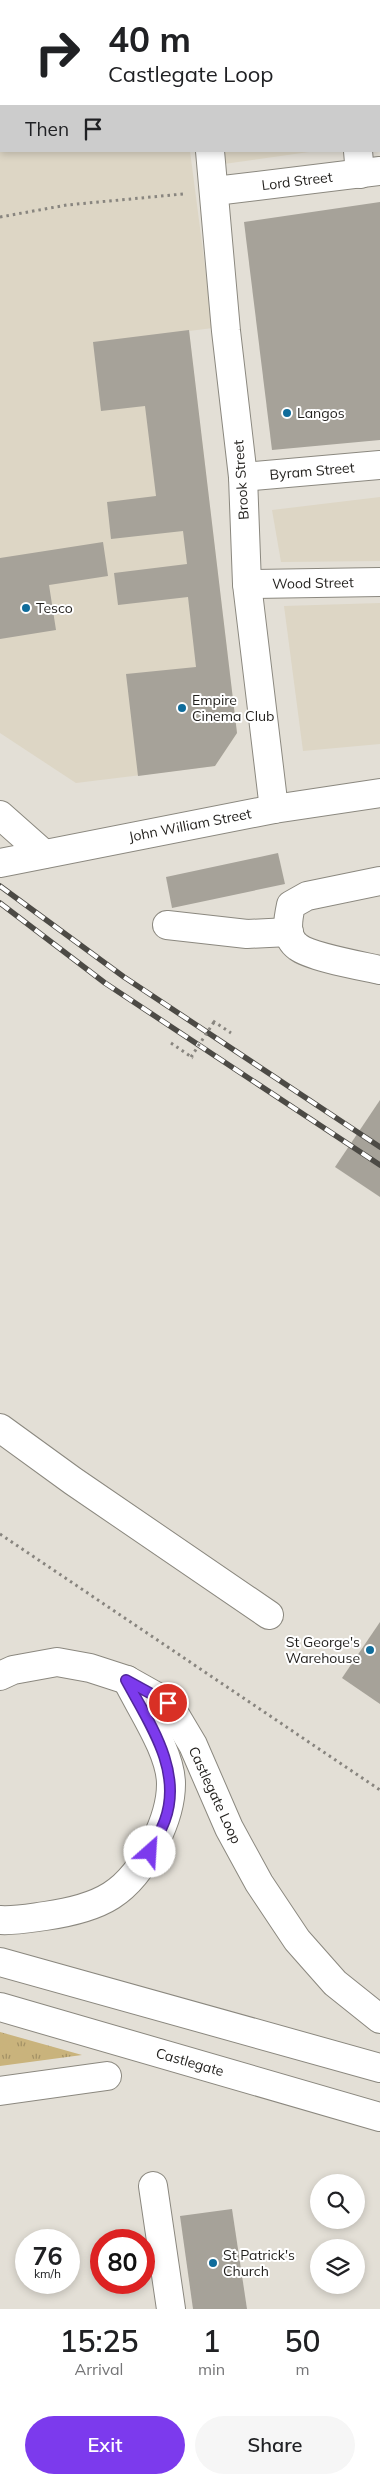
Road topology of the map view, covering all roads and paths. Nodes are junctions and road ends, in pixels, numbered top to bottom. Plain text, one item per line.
1 (210, 152) edge
2 (366, 166) edge
3 (215, 191) junction
4 (0, 217) edge
5 (380, 465) edge
6 (243, 477) junction
7 (380, 582) edge
8 (247, 584) junction
9 (380, 793) edge
10 (274, 808) junction
11 (0, 816) edge
12 (44, 854) junction
13 (0, 863) edge
14 (380, 881) edge
15 (168, 925) dead end
16 (289, 932) junction
17 (380, 970) edge
18 (231, 1033) dead end
19 (171, 1044) dead end
20 (0, 1428) edge
21 (0, 1534) edge
22 (269, 1615) dead end
23 (0, 1676) edge
24 (126, 1680) junction
25 (380, 1790) edge
26 (0, 1920) edge
27 (0, 1962) edge
28 (0, 2007) edge
29 (380, 2018) edge
30 (380, 2068) edge
31 (107, 2076) dead end
32 (0, 2091) edge
33 (380, 2117) edge
34 (153, 2186) dead end
35 (171, 2309) edge

1 - 3 main road, Brook Street
2 - 3 main road, Lord Street
3 - 4 path
3 - 6 main road, Brook Street
5 - 6 main road, Byram Street
6 - 8 main road, Brook Street
7 - 8 main road, Wood Street
8 - 10 main road, Brook Street
9 - 10 main road, John William Street
10 - 12 main road, John William Street
11 - 12 main road
12 - 13 main road, John William Street
14 - 16 main road
15 - 16 main road
16 - 17 main road
18 - 19 path, bridge
20 - 22 main road
21 - 25 path
23 - 24 main road, Castlegate Loop
24 - 26 main road
24 - 29 main road, Castlegate Loop
27 - 30 main road
28 - 33 main road, Castlegate
31 - 32 main road
34 - 35 main road

